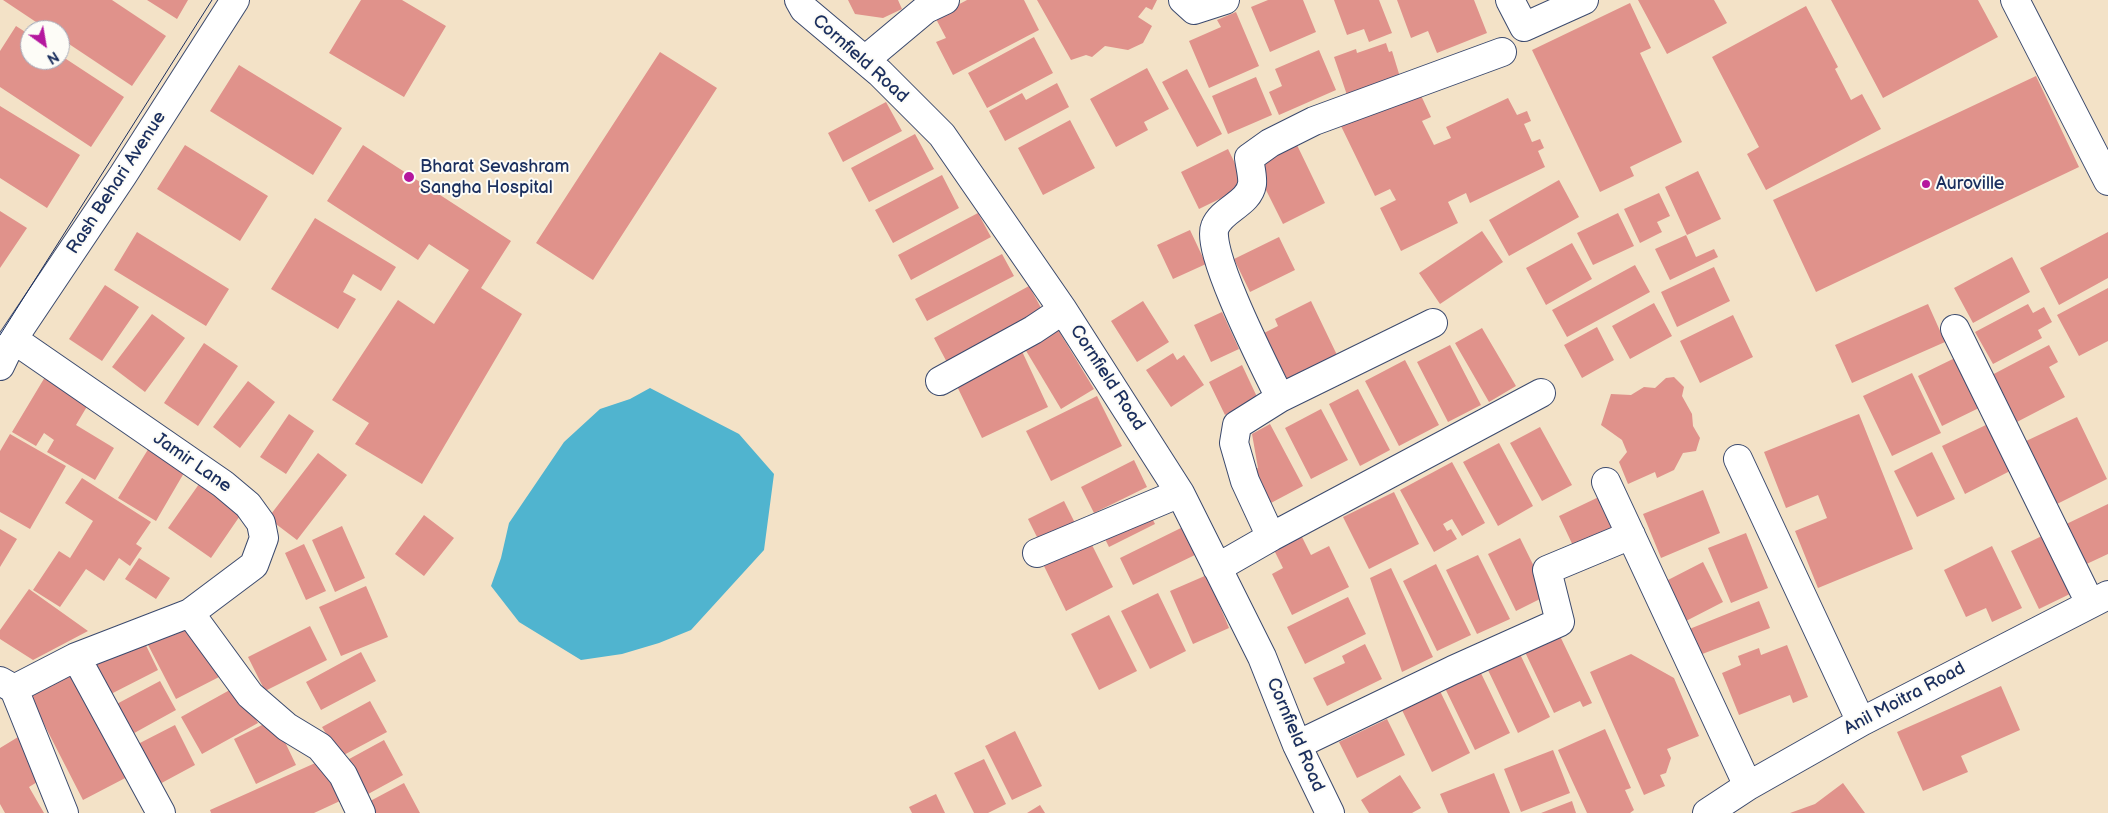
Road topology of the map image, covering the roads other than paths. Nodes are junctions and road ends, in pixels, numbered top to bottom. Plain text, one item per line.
1 (235, 0) edge
2 (800, 0) edge
3 (945, 0) edge
4 (1183, 0) edge
5 (1225, 0) edge
6 (1510, 0) edge
7 (1584, 0) edge
8 (2015, 0) edge
9 (1502, 52) dead end
10 (865, 60) junction
11 (2105, 170) edge
12 (1063, 310) junction
13 (1433, 323) dead end
14 (1955, 329) dead end
15 (13, 339) junction
16 (0, 366) edge
17 (940, 382) dead end
18 (1541, 393) dead end
19 (1280, 398) junction
20 (1738, 459) dead end
21 (1606, 482) dead end
22 (1180, 493) junction
23 (1631, 535) junction
24 (1271, 537) junction
25 (1037, 552) dead end
26 (1217, 568) junction
27 (2099, 599) edge
28 (190, 613) junction
29 (76, 658) junction
30 (7, 685) edge
31 (1861, 722) junction
32 (1297, 745) junction
33 (1748, 786) junction
34 (64, 813) edge
35 (162, 813) edge
36 (361, 813) edge
37 (1330, 813) edge
38 (1707, 813) edge

1 - 15 street, Rash Behari Avenue
2 - 10 street, Cornfield Road
3 - 10 street
4 - 5 street
6 - 7 street
8 - 11 street
9 - 19 street
10 - 12 street, Cornfield Road
12 - 17 street
12 - 22 street, Cornfield Road
13 - 19 street
14 - 27 street
15 - 16 street, Rash Behari Avenue
15 - 28 street, Jamir Lane
18 - 24 street
19 - 24 street
20 - 31 street
21 - 23 street
22 - 25 street
22 - 26 street, Cornfield Road
23 - 32 street
23 - 33 street
24 - 26 street
26 - 32 street, Cornfield Road
27 - 31 street, Anil Moitra Road
28 - 29 street, Jamir Lane
28 - 36 street
29 - 30 street, Jamir Lane
29 - 35 street
30 - 34 street
31 - 33 street, Anil Moitra Road
32 - 37 street, Cornfield Road
33 - 38 street, Anil Moitra Road

